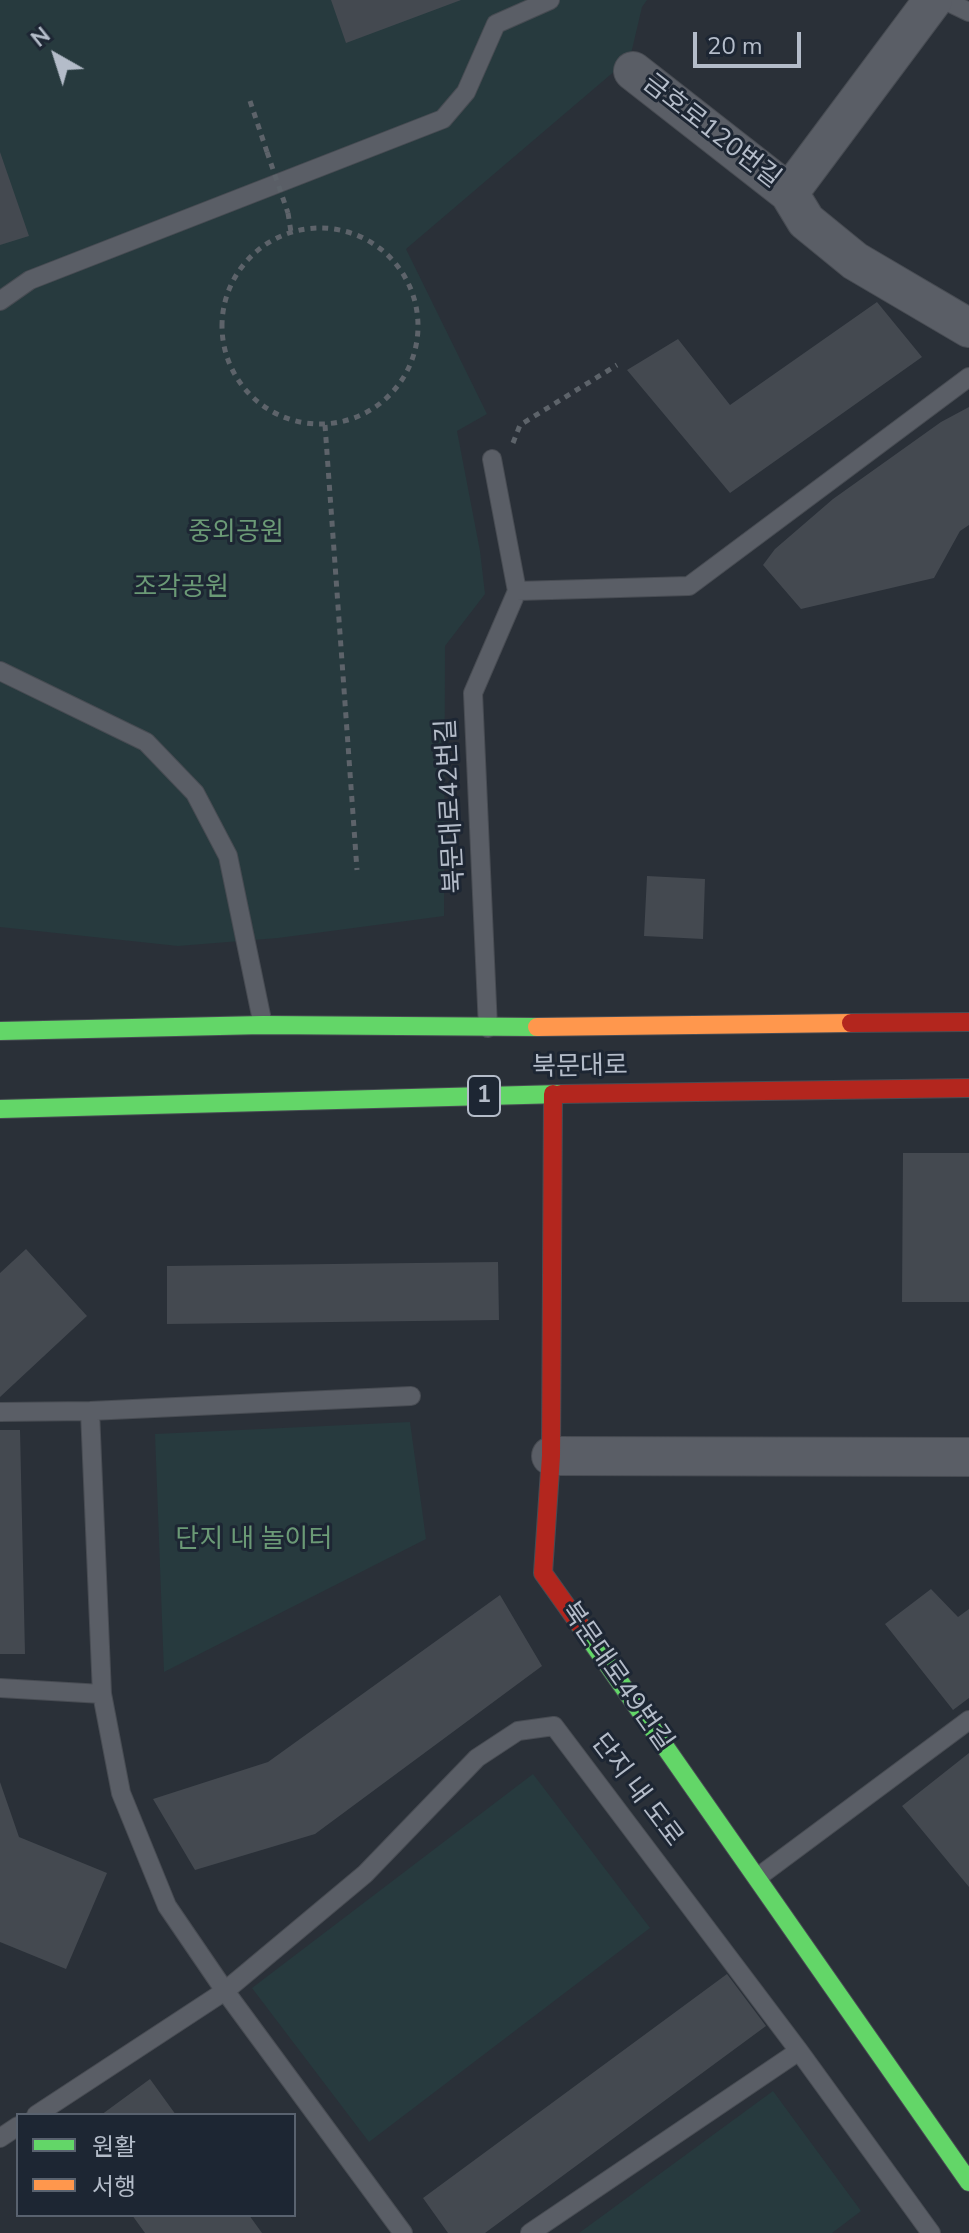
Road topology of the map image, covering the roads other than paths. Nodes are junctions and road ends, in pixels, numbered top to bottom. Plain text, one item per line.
1 (550, 0) edge
2 (933, 0) edge
3 (944, 0) edge
4 (969, 12) edge
5 (633, 71) dead end
6 (789, 193) junction
7 (0, 301) edge
8 (969, 328) edge
9 (969, 377) edge
10 (492, 459) road end
11 (517, 591) junction
12 (0, 671) edge
13 (969, 1022) edge
14 (263, 1025) junction
15 (488, 1028) junction
16 (0, 1031) edge
17 (969, 1088) edge
18 (553, 1094) junction
19 (0, 1109) edge
20 (411, 1396) dead end
21 (90, 1411) junction
22 (0, 1412) edge
23 (551, 1456) junction
24 (969, 1457) edge
25 (0, 1688) edge
26 (102, 1694) junction
27 (969, 1720) edge
28 (758, 1877) junction
29 (225, 1991) junction
30 (799, 2051) junction
31 (39, 2113) edge
32 (966, 2171) edge
33 (403, 2233) edge
34 (530, 2233) edge
35 (931, 2233) edge

1 - 7 lane
2 - 6 street, 금호로120번길
3 - 4 lane
5 - 6 street, 금호로120번길
6 - 8 street, 금호로120번길
9 - 11 lane
10 - 11 lane
11 - 15 lane, 북문대로42번길
12 - 14 lane
13 - 15 main road, 북문대로
14 - 15 main road, 북문대로
14 - 16 main road, 북문대로
17 - 18 main road, 북문대로 / 1
18 - 19 main road, 북문대로 / 1
18 - 23 main road, 북문대로49번길
20 - 21 lane
21 - 22 lane
21 - 26 lane
23 - 24 street
23 - 28 main road, 북문대로49번길
25 - 26 lane
26 - 29 lane
27 - 28 lane
28 - 32 main road, 북문대로49번길
29 - 30 lane, 단지 내 도로
29 - 31 lane
29 - 33 lane
30 - 34 lane
30 - 35 lane, 단지 내 도로

